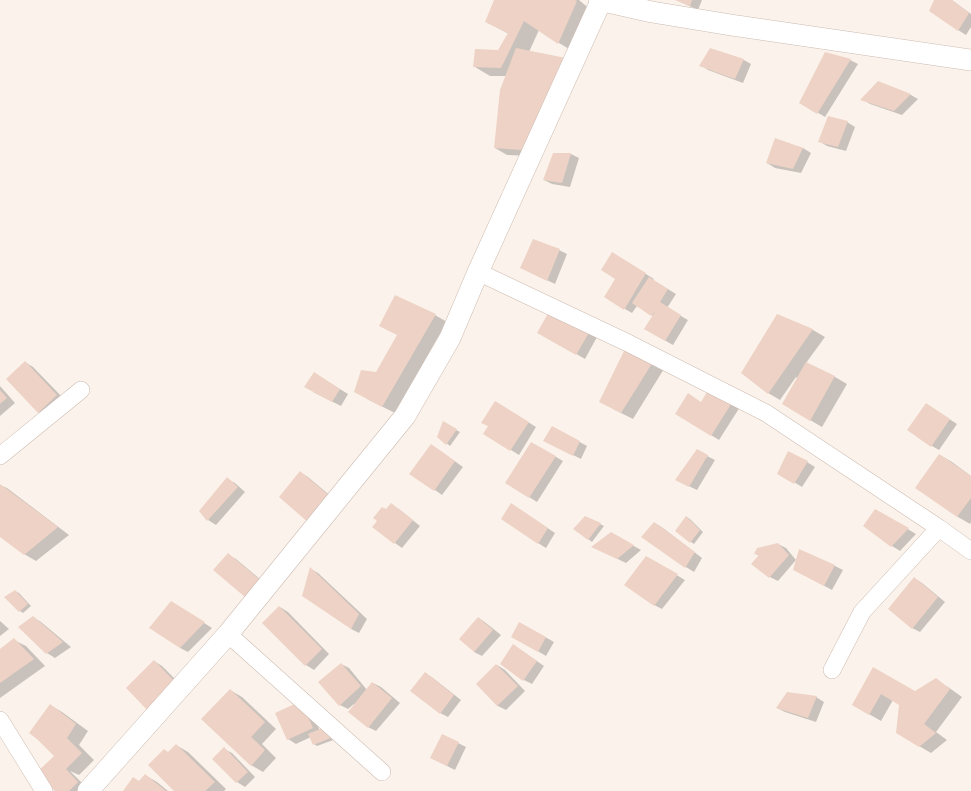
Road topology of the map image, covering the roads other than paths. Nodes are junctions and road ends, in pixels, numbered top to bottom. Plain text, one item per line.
1 (600, 0) edge
2 (971, 60) edge
3 (478, 272) junction
4 (81, 390) dead end
5 (0, 456) edge
6 (940, 528) junction
7 (971, 550) edge
8 (228, 634) junction
9 (832, 670) dead end
10 (0, 720) edge
11 (382, 772) dead end
12 (44, 791) edge
13 (88, 791) edge

1 - 2 street
1 - 3 street
3 - 6 street
3 - 8 street
4 - 5 street
6 - 7 street
6 - 9 street
8 - 11 street
8 - 13 street
10 - 12 street

